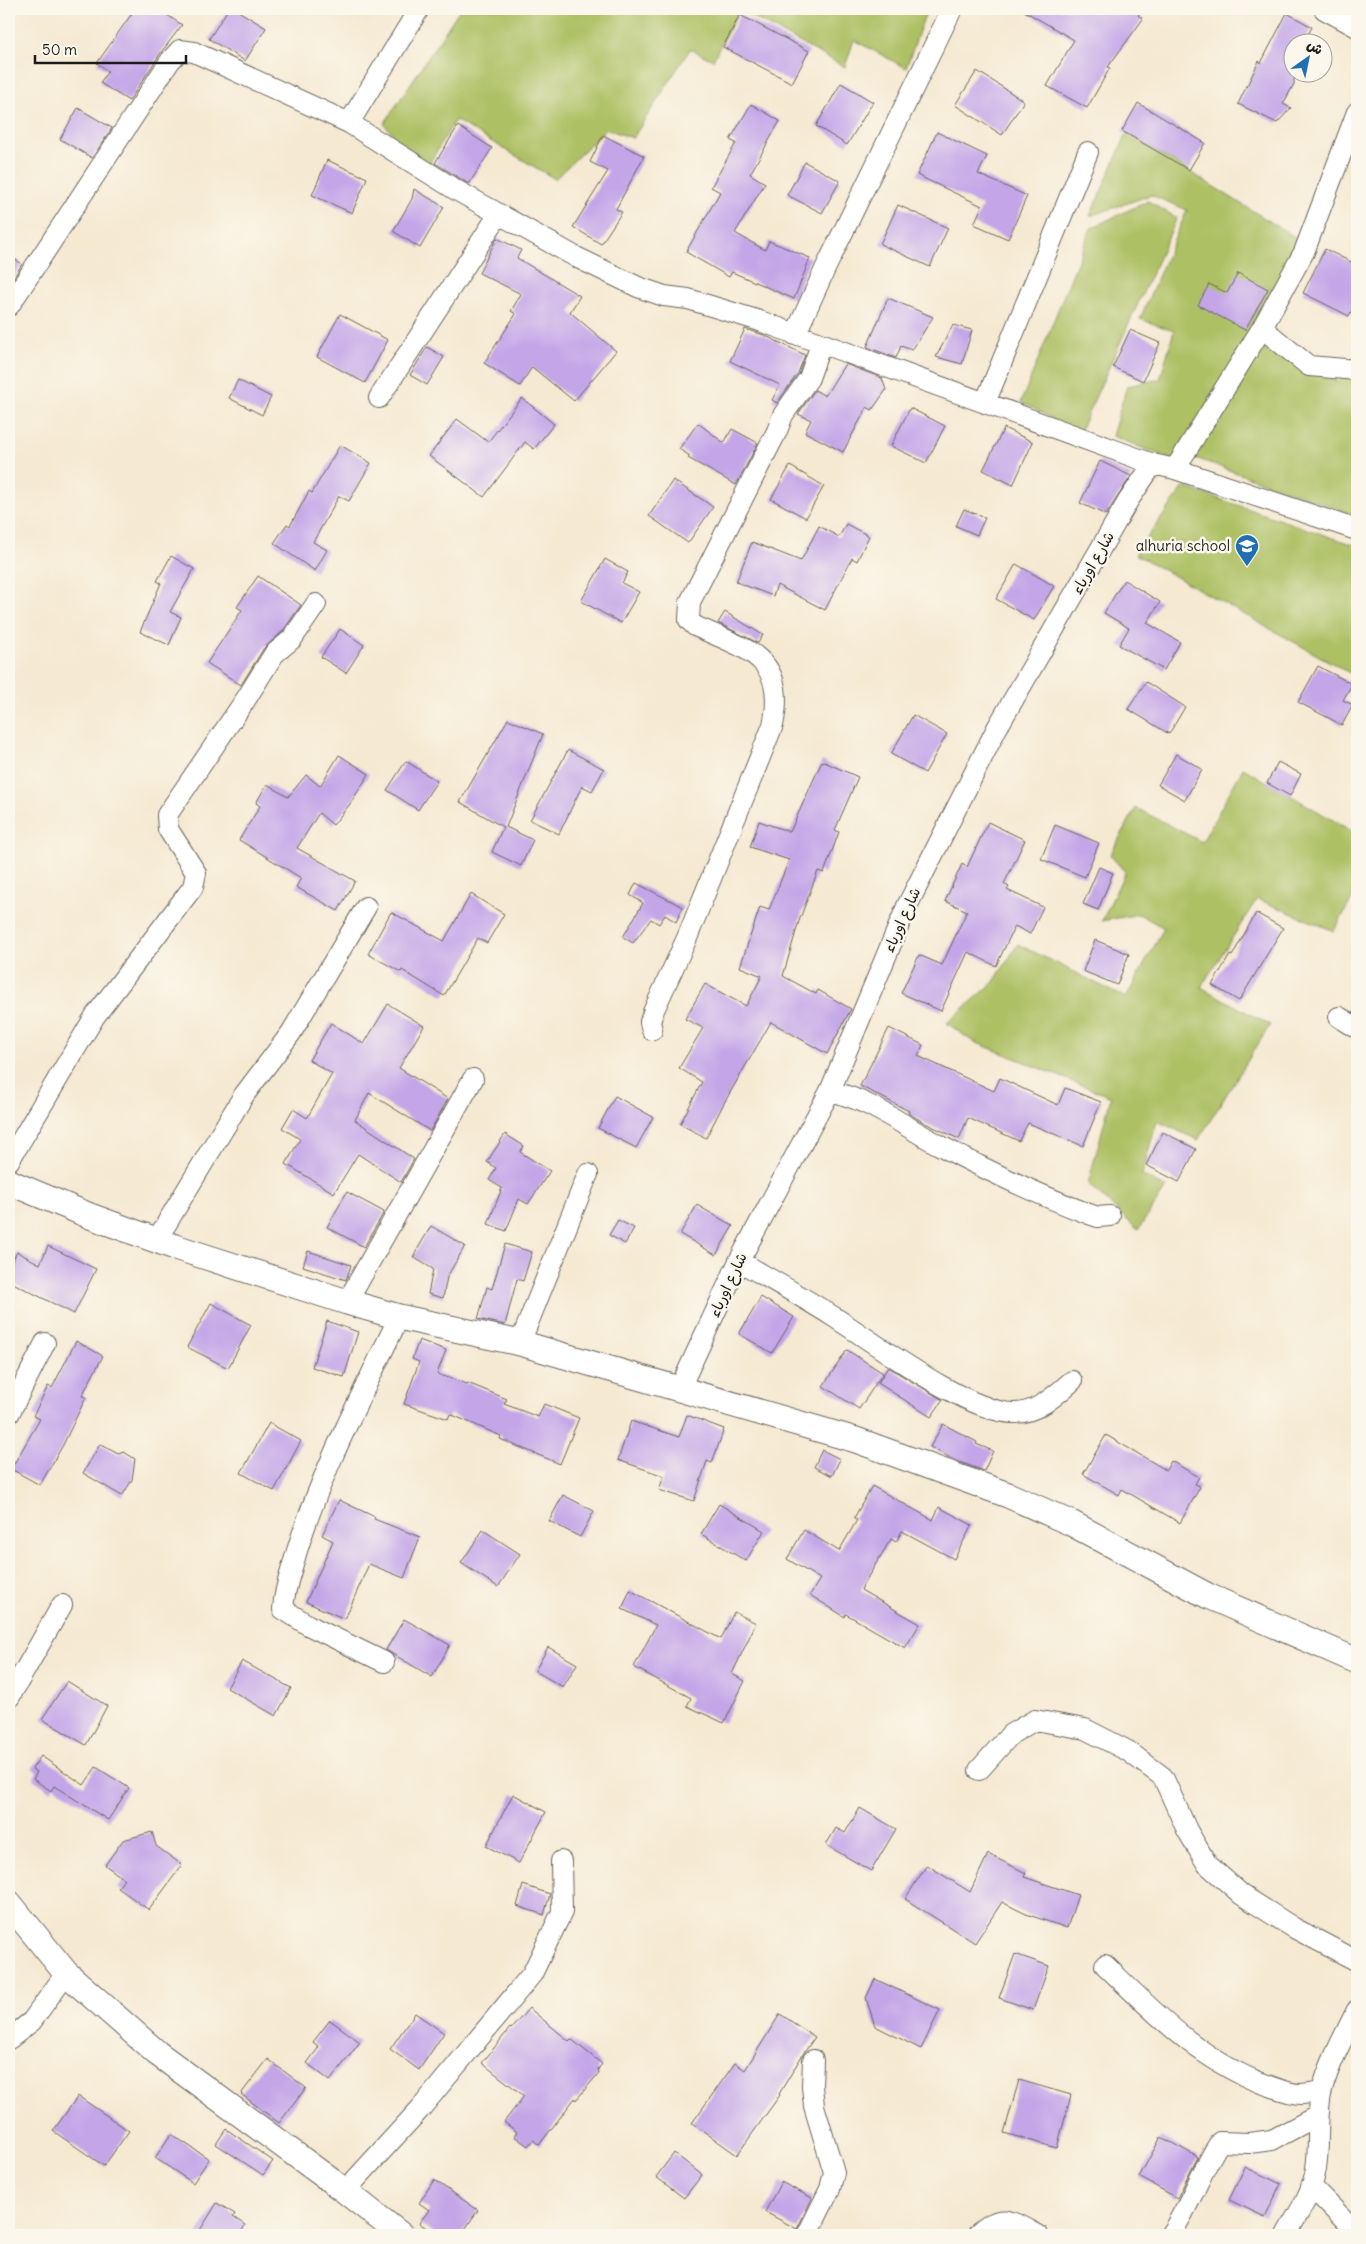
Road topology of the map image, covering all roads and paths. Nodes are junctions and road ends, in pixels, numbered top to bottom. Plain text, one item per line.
1 (419, 9) edge
2 (952, 9) edge
3 (1324, 9) edge
4 (1357, 27) edge
5 (1357, 112) edge
6 (349, 124) junction
7 (1088, 152) dead end
8 (499, 214) junction
9 (9, 306) edge
10 (1262, 328) junction
11 (795, 335) junction
12 (821, 344) junction
13 (1357, 370) edge
14 (379, 398) dead end
15 (985, 403) junction
16 (1153, 464) junction
17 (1175, 469) junction
18 (1357, 530) edge
19 (316, 604) dead end
20 (366, 907) dead end
21 (1339, 1017) dead end
22 (1357, 1028) edge
23 (652, 1030) dead end
24 (473, 1079) dead end
25 (830, 1091) junction
26 (9, 1161) edge
27 (588, 1174) dead end
28 (9, 1182) edge
29 (1110, 1216) dead end
30 (156, 1241) junction
31 (739, 1261) junction
32 (347, 1302) junction
33 (399, 1317) junction
34 (45, 1343) dead end
35 (520, 1343) junction
36 (1072, 1381) dead end
37 (679, 1390) junction
38 (9, 1414) edge
39 (62, 1605) dead end
40 (1357, 1661) edge
41 (384, 1662) dead end
42 (9, 1698) edge
43 (979, 1770) dead end
44 (561, 1860) dead end
45 (9, 1903) edge
46 (1357, 1962) edge
47 (1105, 1965) dead end
48 (66, 1972) junction
49 (1357, 2010) edge
50 (9, 2039) edge
51 (813, 2060) dead end
52 (1322, 2091) junction
53 (1317, 2116) junction
54 (1312, 2186) junction
55 (345, 2191) junction
56 (1357, 2233) edge
57 (401, 2235) edge
58 (808, 2235) edge
59 (977, 2235) edge
60 (1038, 2235) edge
61 (1170, 2235) edge
62 (1286, 2235) edge

1 - 6 street
2 - 11 street
3 - 4 street
5 - 10 street
6 - 8 street
6 - 9 street
7 - 15 street
8 - 11 street
8 - 14 street
10 - 13 street
10 - 17 street
11 - 12 street
12 - 15 street
12 - 23 street
15 - 16 street
16 - 17 street
16 - 25 street, شارع اورباء
17 - 18 street
19 - 26 street
20 - 30 street
21 - 22 street
24 - 32 street
25 - 29 street
25 - 31 street, شارع اورباء
27 - 35 street
28 - 30 street
30 - 32 street
31 - 36 street
31 - 37 street, شارع اورباء
32 - 33 street
33 - 35 street
33 - 41 street
34 - 38 street
35 - 37 street
37 - 40 street
39 - 42 street
43 - 46 street
44 - 55 street
45 - 48 street
47 - 52 street
48 - 50 street
48 - 55 street
49 - 52 street
51 - 58 street
52 - 53 street
53 - 54 street
53 - 61 street
54 - 56 street
54 - 62 street
55 - 57 street
59 - 60 street

